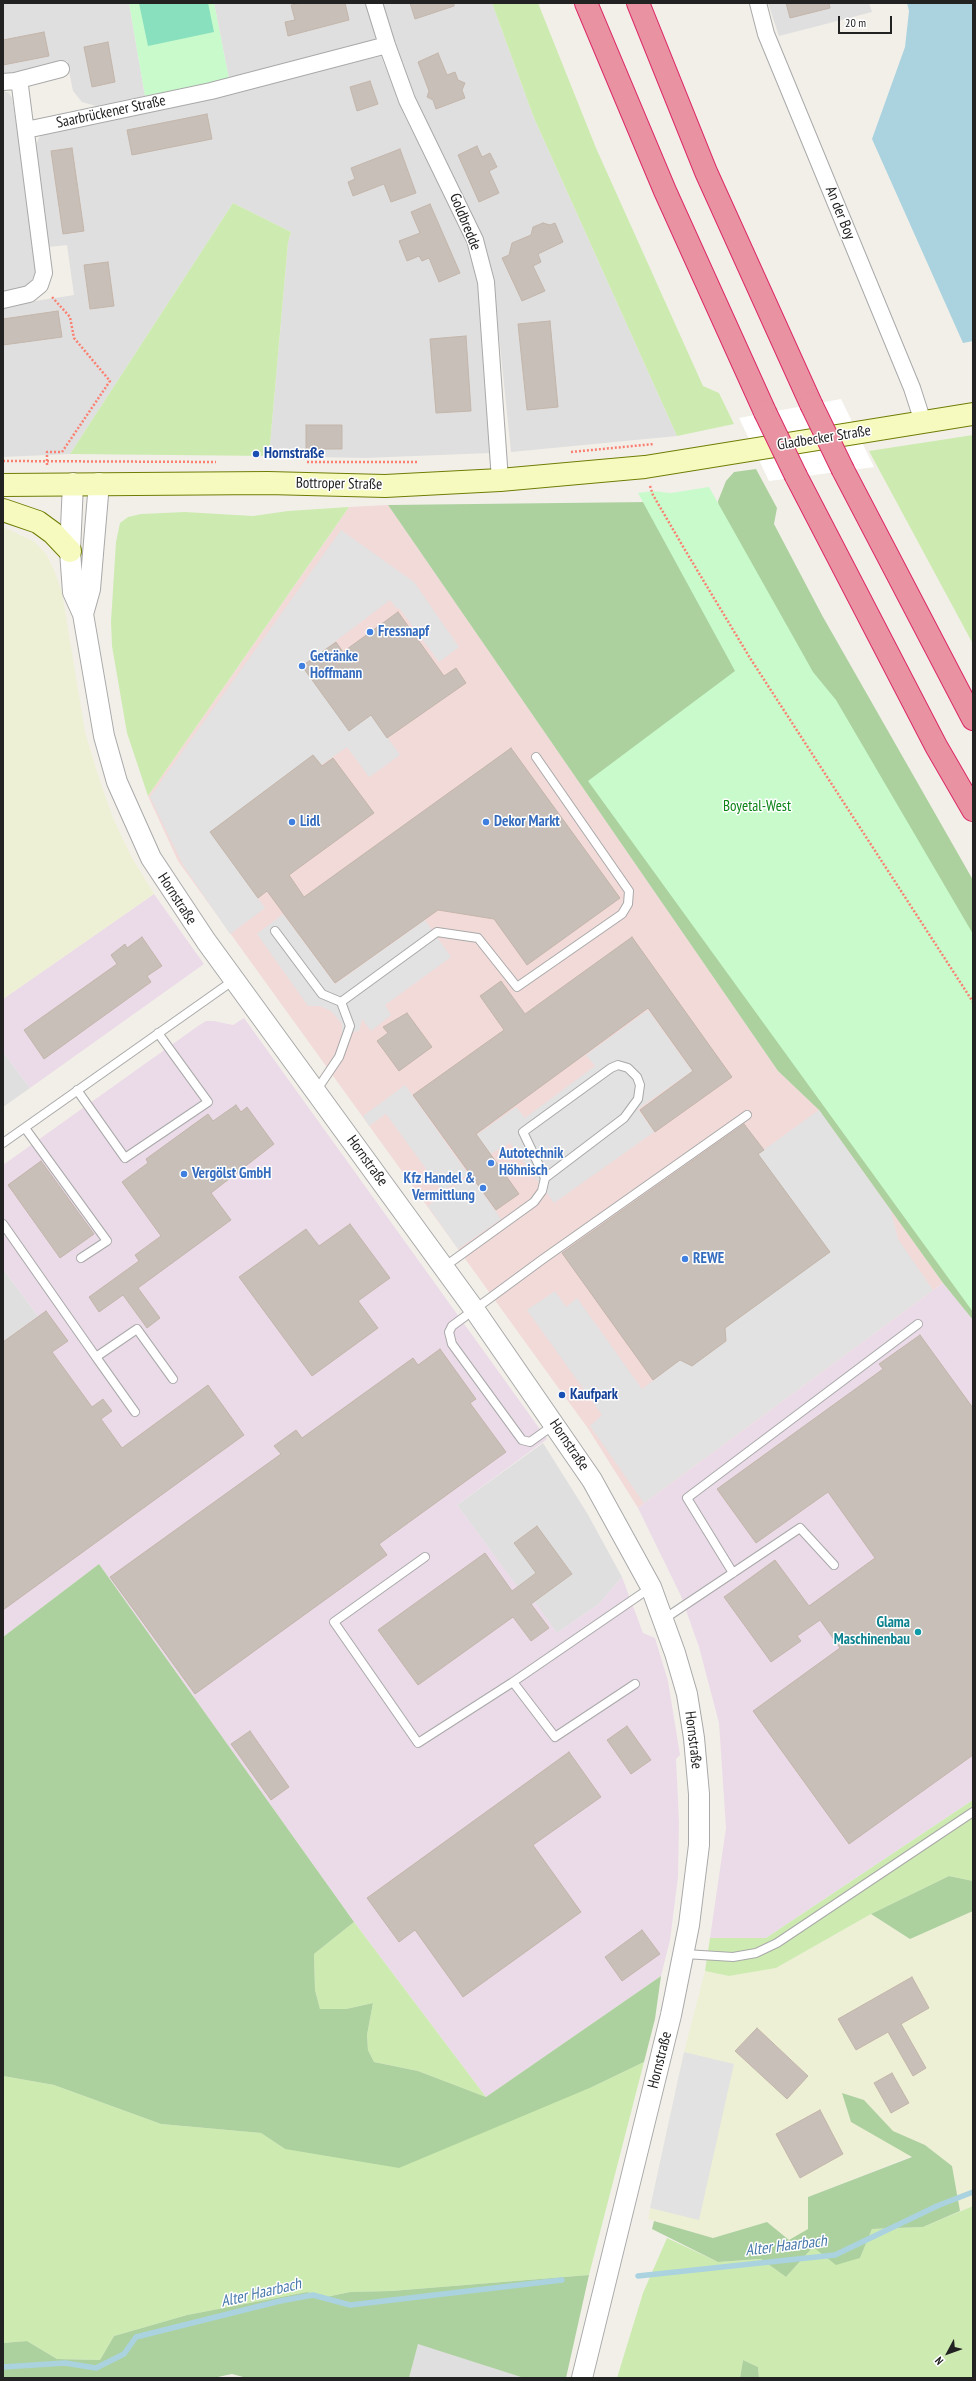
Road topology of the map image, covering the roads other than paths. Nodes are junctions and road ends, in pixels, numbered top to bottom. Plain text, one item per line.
1 (374, 3) edge
2 (586, 3) edge
3 (638, 3) edge
4 (758, 3) edge
5 (386, 45) junction
6 (61, 69) dead end
7 (9, 82) edge
8 (26, 130) junction
9 (3, 300) edge
10 (973, 414) edge
11 (923, 422) junction
12 (674, 462) joint
13 (500, 480) junction
14 (73, 483) junction
15 (99, 483) junction
16 (3, 485) edge
17 (3, 510) edge
18 (70, 551) junction
19 (83, 614) junction
20 (973, 719) edge
21 (536, 757) dead end
22 (973, 810) edge
23 (275, 931) dead end
24 (234, 980) junction
25 (340, 1002) junction
26 (158, 1033) junction
27 (77, 1090) junction
28 (316, 1091) junction
29 (747, 1115) dead end
30 (25, 1128) junction
31 (3, 1143) edge
32 (545, 1178) junction
33 (3, 1224) edge
34 (81, 1258) dead end
35 (444, 1267) junction
36 (474, 1309) junction
37 (918, 1324) dead end
38 (96, 1356) junction
39 (173, 1379) dead end
40 (135, 1412) dead end
41 (555, 1424) junction
42 (424, 1557) dead end
43 (834, 1565) dead end
44 (733, 1573) junction
45 (651, 1587) junction
46 (664, 1620) junction
47 (513, 1682) junction
48 (635, 1684) dead end
49 (973, 1812) edge
50 (685, 1954) junction
51 (582, 2378) edge

1 - 5 street, Goldbredde
2 - 22 highway, bridge
3 - 20 highway, bridge
4 - 11 street, An der Boy
5 - 8 street, Saarbrückener Straße
5 - 13 street, Goldbredde
6 - 7 street
7 - 8 street
8 - 9 street
10 - 11 main road, Gladbecker Straße
11 - 12 main road, Gladbecker Straße
12 - 13 main road, Bottroper Straße
13 - 15 main road, Bottroper Straße
14 - 15 main road, Bottroper Straße
14 - 16 main road, Bottroper Straße
14 - 18 street, Hornstraße
15 - 19 street, Hornstraße
17 - 18 main road
18 - 19 street, Hornstraße
19 - 24 street, Hornstraße
21 - 25 lane
23 - 25 lane
24 - 26 lane
24 - 28 street, Hornstraße
25 - 28 lane
26 - 27 lane
26 - 27 lane
27 - 30 lane
28 - 35 street, Hornstraße
29 - 36 lane
30 - 31 lane
30 - 34 lane
32 - 32 lane
32 - 35 lane
33 - 38 lane
35 - 36 street, Hornstraße
36 - 41 street, Hornstraße
36 - 41 lane
37 - 44 lane
38 - 39 lane
38 - 40 lane
41 - 45 street, Hornstraße
42 - 47 lane
43 - 44 lane
44 - 46 lane
45 - 46 street, Hornstraße
45 - 47 lane
46 - 50 street, Hornstraße
47 - 48 lane
49 - 50 lane
50 - 51 street, Hornstraße

